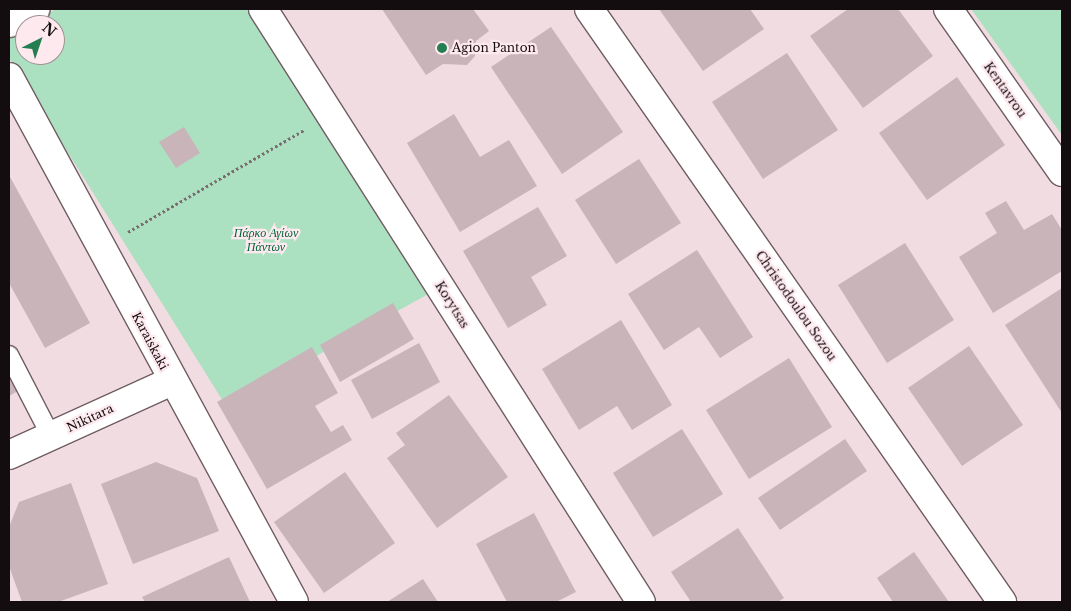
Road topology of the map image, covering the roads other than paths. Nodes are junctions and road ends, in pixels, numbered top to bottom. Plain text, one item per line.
1 (35, 9) edge
2 (263, 9) edge
3 (589, 9) edge
4 (948, 9) edge
5 (9, 23) edge
6 (9, 77) edge
7 (1062, 172) edge
8 (9, 355) edge
9 (172, 381) junction
10 (50, 436) junction
11 (9, 456) edge
12 (294, 602) edge
13 (641, 602) edge
14 (1002, 602) edge

1 - 5 street
2 - 13 street, Korytsas
3 - 14 street, Christodoulou Sozou
4 - 7 street, Kentavrou
6 - 9 street, Karaiskaki
8 - 10 lane
9 - 10 street, Nikitara
9 - 12 street, Karaiskaki
10 - 11 street, Nikitara

